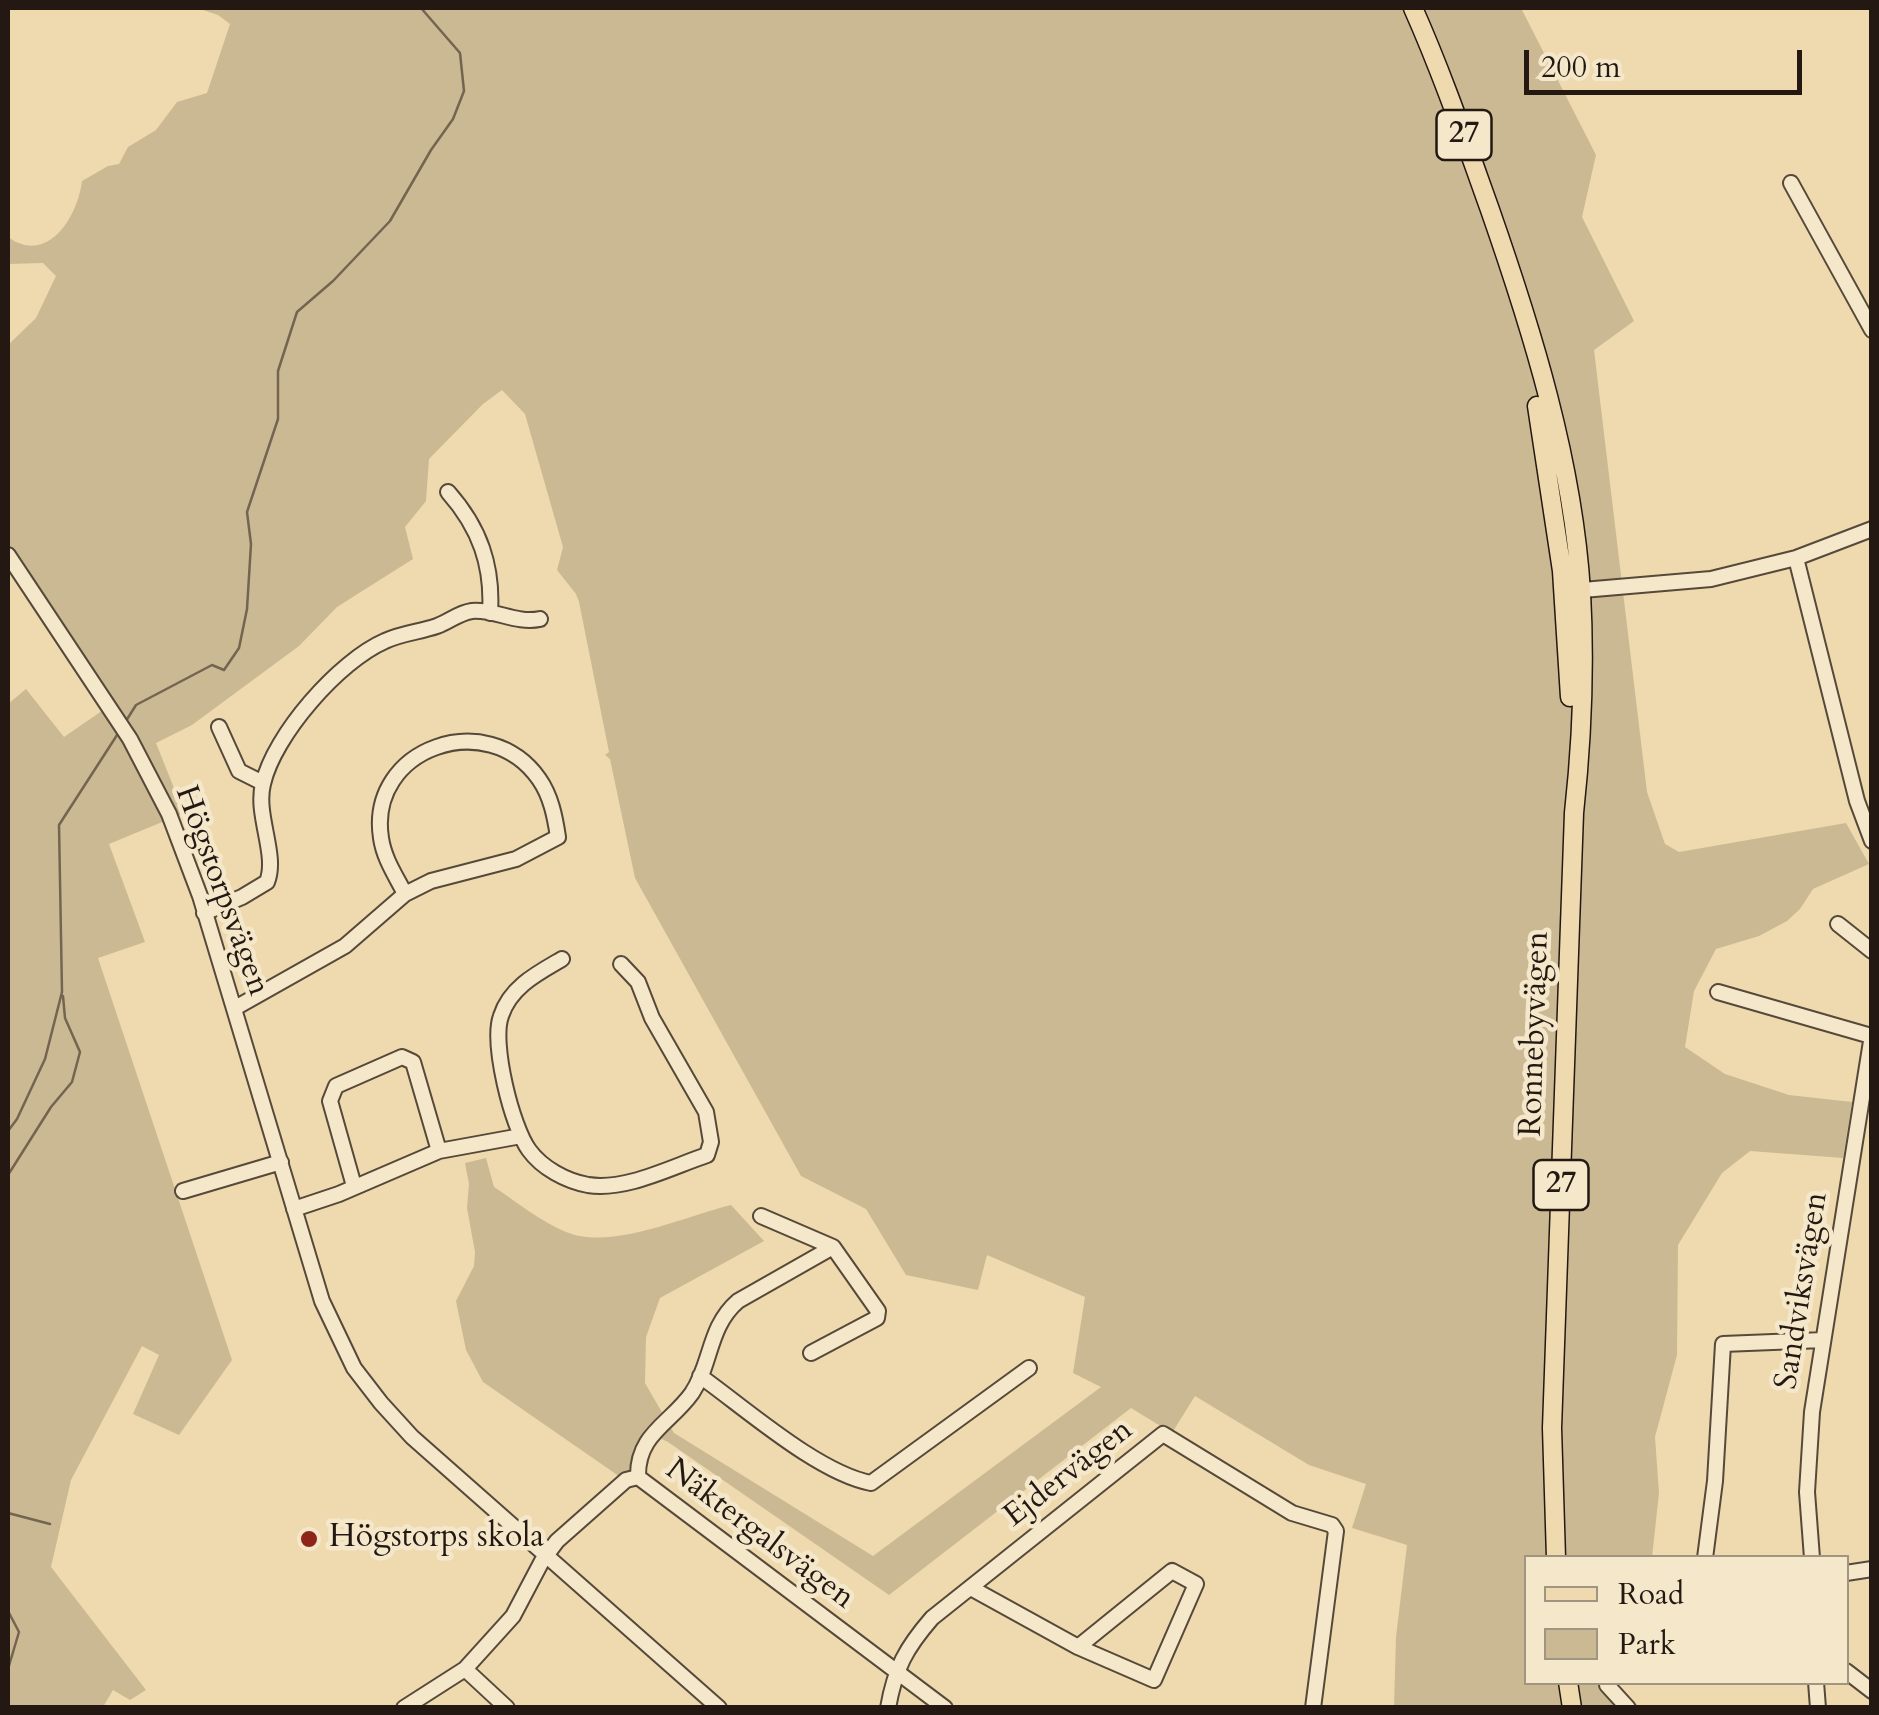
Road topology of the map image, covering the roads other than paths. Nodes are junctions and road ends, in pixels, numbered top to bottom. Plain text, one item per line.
1 (1413, 8) edge
2 (1791, 183) dead end
3 (1872, 330) edge
4 (448, 492) dead end
5 (1872, 529) edge
6 (8, 556) edge
7 (1796, 558) junction
8 (1572, 591) junction
9 (490, 613) junction
10 (540, 619) dead end
11 (219, 727) dead end
12 (262, 784) junction
13 (1872, 841) edge
14 (406, 894) junction
15 (204, 912) junction
16 (1838, 924) dead end
17 (1872, 951) edge
18 (562, 959) dead end
19 (621, 964) dead end
20 (1718, 992) dead end
21 (235, 1008) junction
22 (1871, 1036) edge
23 (1864, 1126) edge
24 (521, 1136) junction
25 (438, 1151) junction
26 (281, 1162) junction
27 (354, 1186) junction
28 (183, 1191) dead end
29 (294, 1209) junction
30 (761, 1216) dead end
31 (832, 1247) junction
32 (1823, 1340) junction
33 (811, 1353) dead end
34 (1029, 1368) dead end
35 (700, 1376) junction
36 (638, 1477) junction
37 (546, 1554) junction
38 (1556, 1555) edge
39 (1705, 1555) edge
40 (1812, 1555) edge
41 (971, 1588) junction
42 (1078, 1647) junction
43 (465, 1669) junction
44 (895, 1673) junction
45 (1849, 1673) edge
46 (1607, 1685) dead end
47 (1872, 1691) edge
48 (404, 1708) edge
49 (507, 1708) edge
50 (719, 1708) edge
51 (888, 1708) edge
52 (945, 1708) edge
53 (1313, 1708) edge
54 (1628, 1708) edge

1 - 8 main road, Ronnebyvägen / 27
2 - 3 street
4 - 9 street
5 - 7 street
6 - 15 street, Högstorpsvägen
7 - 8 street
7 - 13 street
8 - 38 main road, Ronnebyvägen / 27
9 - 10 street
9 - 12 street
11 - 12 street
12 - 15 street
14 - 14 street
14 - 21 street
15 - 21 street, Högstorpsvägen
16 - 17 street
18 - 24 street
19 - 24 street
20 - 22 street
21 - 26 street, Högstorpsvägen
22 - 23 street, Sandviksvägen
23 - 32 street, Sandviksvägen
24 - 25 street
25 - 27 street
25 - 27 street
26 - 28 street
26 - 29 street, Högstorpsvägen
27 - 29 street
29 - 37 street, Högstorpsvägen
30 - 31 street
31 - 33 street
31 - 35 street
32 - 39 street
32 - 40 street, Sandviksvägen
34 - 35 street
35 - 36 street
36 - 37 street, Näktergalsvägen
36 - 44 street, Näktergalsvägen
37 - 43 street, Näktergalsvägen
37 - 50 street, Högstorpsvägen
41 - 42 street
41 - 44 street, Ejdervägen
41 - 53 street, Ejdervägen
42 - 42 street
43 - 48 street, Näktergalsvägen
43 - 49 street
44 - 51 street, Ejdervägen
44 - 52 street, Näktergalsvägen
45 - 47 street
46 - 54 street

